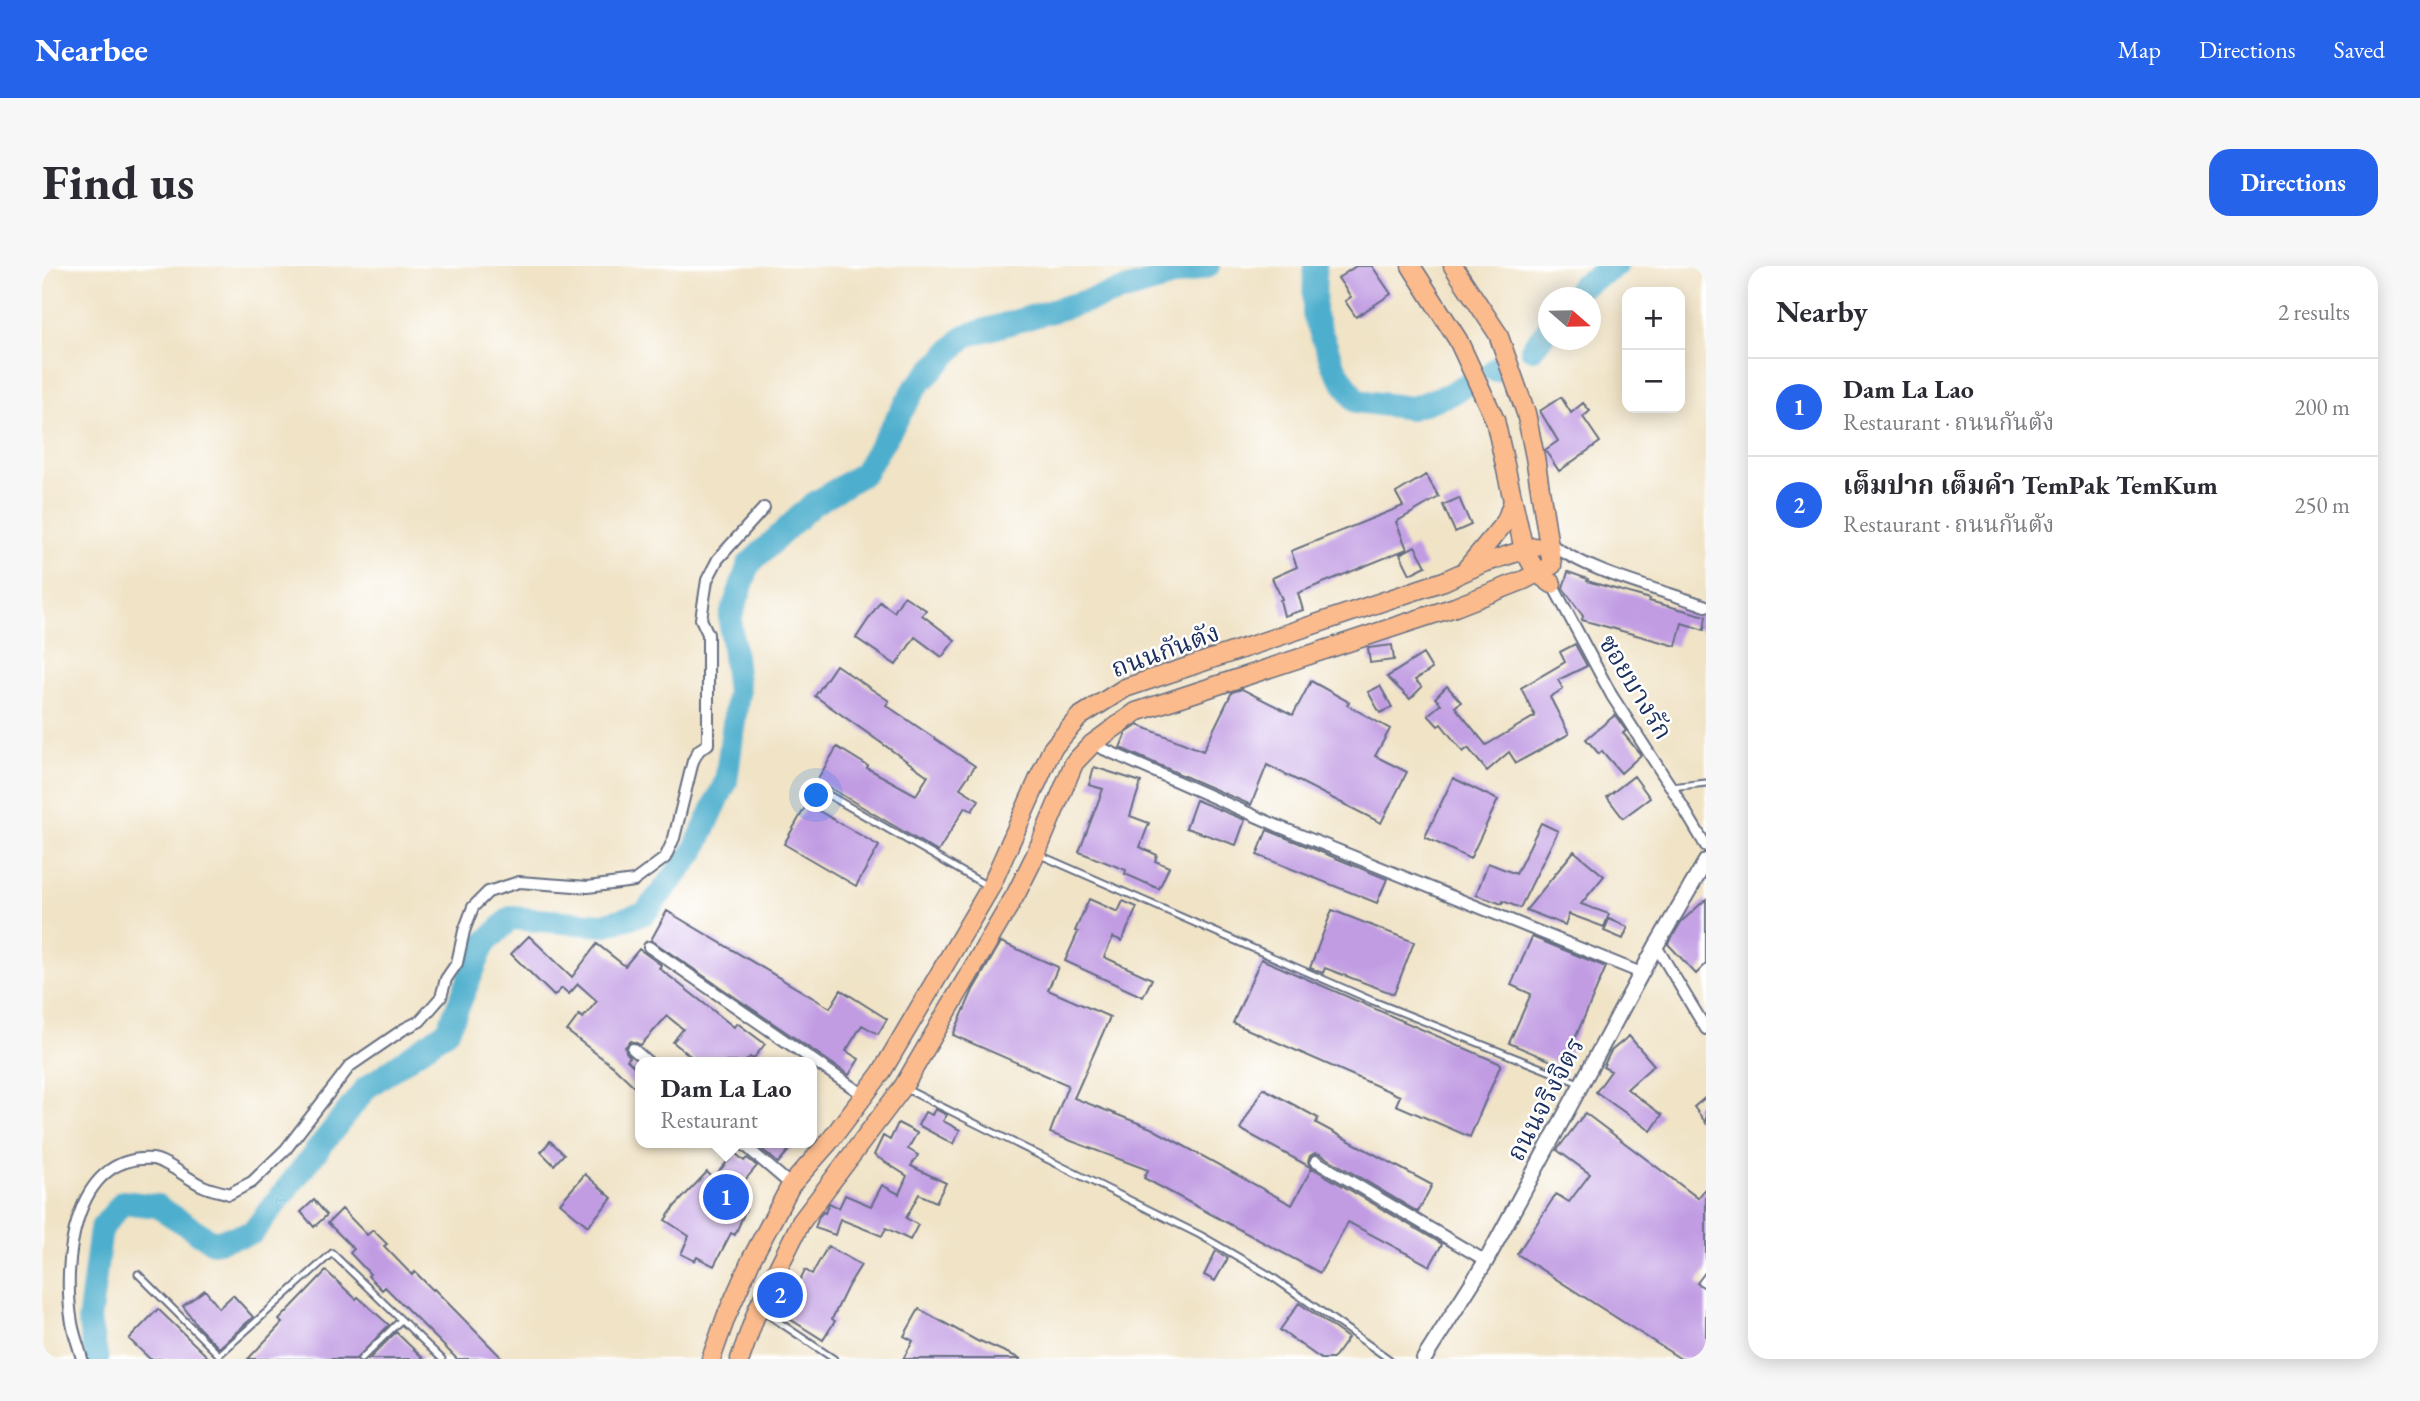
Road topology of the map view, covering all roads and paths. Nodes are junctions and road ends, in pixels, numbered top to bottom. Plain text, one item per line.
1 (1411, 266) edge
2 (1453, 266) edge
3 (1512, 505) junction
4 (764, 508) dead end
5 (1549, 543) junction
6 (1524, 550) junction
7 (1551, 564) junction
8 (1462, 573) junction
9 (1444, 581) junction
10 (1552, 584) joint
11 (1706, 606) edge
12 (1455, 607) junction
13 (1100, 704) junction
14 (1114, 727) junction
15 (1092, 744) junction
16 (1706, 783) edge
17 (1671, 787) junction
18 (827, 794) dead end
19 (1706, 846) edge
20 (1036, 854) junction
21 (1706, 861) edge
22 (990, 888) junction
23 (967, 927) junction
24 (989, 940) junction
25 (1656, 946) junction
26 (649, 947) dead end
27 (1641, 973) junction
28 (1706, 1029) edge
29 (633, 1049) dead end
30 (643, 1057) edge
31 (808, 1057) edge
32 (817, 1063) edge
33 (1581, 1084) junction
34 (903, 1087) junction
35 (865, 1096) junction
36 (843, 1124) junction
37 (863, 1140) junction
38 (748, 1148) edge
39 (1316, 1161) dead end
40 (791, 1185) junction
41 (1486, 1261) junction
42 (138, 1274) dead end
43 (758, 1308) junction
44 (401, 1320) junction
45 (723, 1323) junction
46 (749, 1333) junction
47 (82, 1359) edge
48 (361, 1359) edge
49 (442, 1359) edge
50 (711, 1359) edge
51 (740, 1359) edge
52 (834, 1359) edge
53 (1389, 1359) edge
54 (1424, 1359) edge

1 - 3 main road
2 - 5 main road
3 - 6 main road
3 - 8 main road
4 - 47 street
5 - 6 main road, ถนนกันตัง
5 - 7 main road
6 - 7 main road
6 - 8 main road, ถนนกันตัง
7 - 10 main road
7 - 11 street
7 - 12 main road, ถนนกันตัง
8 - 9 main road, ถนนกันตัง
9 - 12 main road
9 - 13 main road, ถนนกันตัง
10 - 17 street, ซอยบางรัก
12 - 14 main road, ถนนกันตัง
13 - 14 main road
13 - 22 main road, ถนนกันตัง
14 - 15 main road, ถนนกันตัง
15 - 20 main road, ถนนกันตัง
15 - 27 street
16 - 17 lane
17 - 19 street, ซอยบางรัก
18 - 22 lane
20 - 24 main road, ถนนกันตัง
20 - 33 lane
21 - 25 street, ถนนจริงจิตร
22 - 23 main road, ถนนกันตัง
23 - 24 main road
23 - 35 main road, ถนนกันตัง
24 - 34 main road, ถนนกันตัง
25 - 27 street, ถนนจริงจิตร
25 - 28 street
26 - 31 street
27 - 33 street, ถนนจริงจิตร
29 - 30 street
32 - 35 street
33 - 41 street, ถนนจริงจิตร
34 - 37 main road, ถนนกันตัง
34 - 53 lane
35 - 36 main road, ถนนกันตัง
36 - 37 main road
36 - 40 main road, ถนนกันตัง
37 - 43 main road, ถนนกันตัง
38 - 40 street
39 - 41 street
40 - 45 main road, ถนนกันตัง
41 - 54 street, ถนนจริงจิตร
42 - 44 lane
43 - 46 main road, ถนนกันตัง
43 - 52 lane
44 - 48 lane
44 - 49 lane
45 - 46 main road
45 - 50 main road, ถนนกันตัง
46 - 51 main road, ถนนกันตัง

